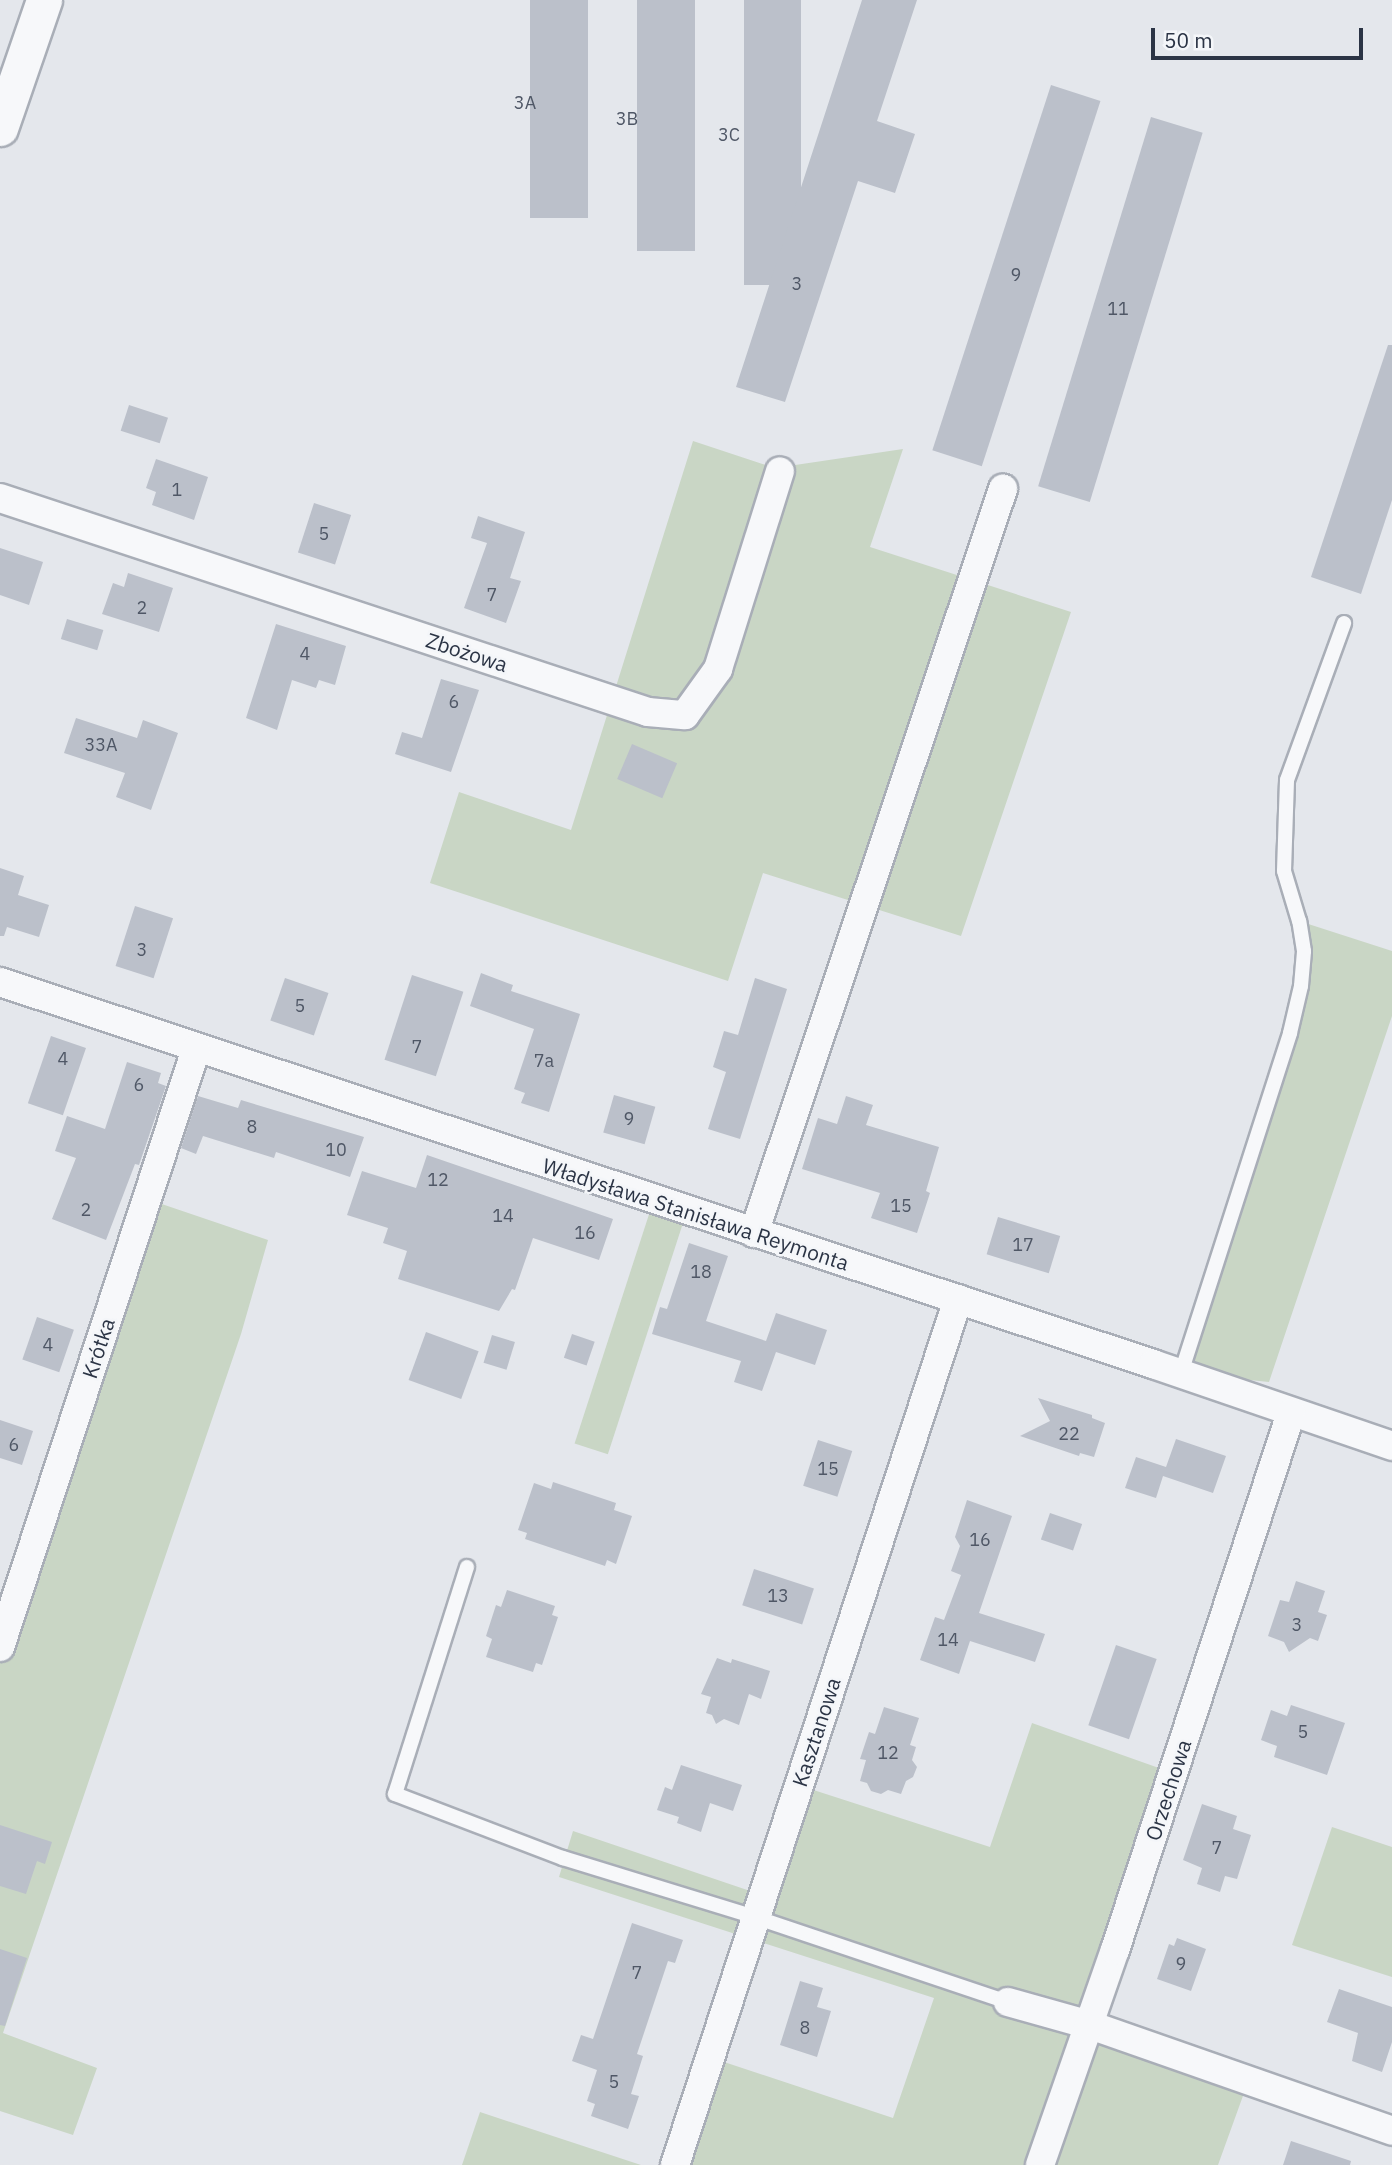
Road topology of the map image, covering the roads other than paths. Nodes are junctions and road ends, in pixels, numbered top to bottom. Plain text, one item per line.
1 (44, 0) edge
2 (0, 128) edge
3 (780, 471) dead end
4 (1003, 489) dead end
5 (0, 498) edge
6 (1344, 623) dead end
7 (0, 982) edge
8 (197, 1049) junction
9 (754, 1233) junction
10 (958, 1300) junction
11 (1181, 1373) junction
12 (1291, 1413) junction
13 (1392, 1447) edge
14 (467, 1567) dead end
15 (0, 1647) edge
16 (755, 1917) junction
17 (1008, 2002) joint
18 (1090, 2025) junction
19 (1392, 2131) edge
20 (675, 2165) edge
21 (1040, 2165) edge

1 - 2 street
3 - 5 street, Zbożowa
4 - 9 street
6 - 11 lane
7 - 8 street, Władysława Stanisława Reymonta
8 - 9 street, Władysława Stanisława Reymonta
8 - 15 street, Krótka
9 - 10 street, Władysława Stanisława Reymonta
10 - 11 street, Władysława Stanisława Reymonta
10 - 16 street, Kasztanowa
11 - 12 street, Władysława Stanisława Reymonta
12 - 13 street, Władysława Stanisława Reymonta
12 - 18 street, Orzechowa
14 - 16 lane
16 - 17 lane
16 - 20 street, Kasztanowa
17 - 18 street
18 - 19 street
18 - 21 street, Orzechowa

